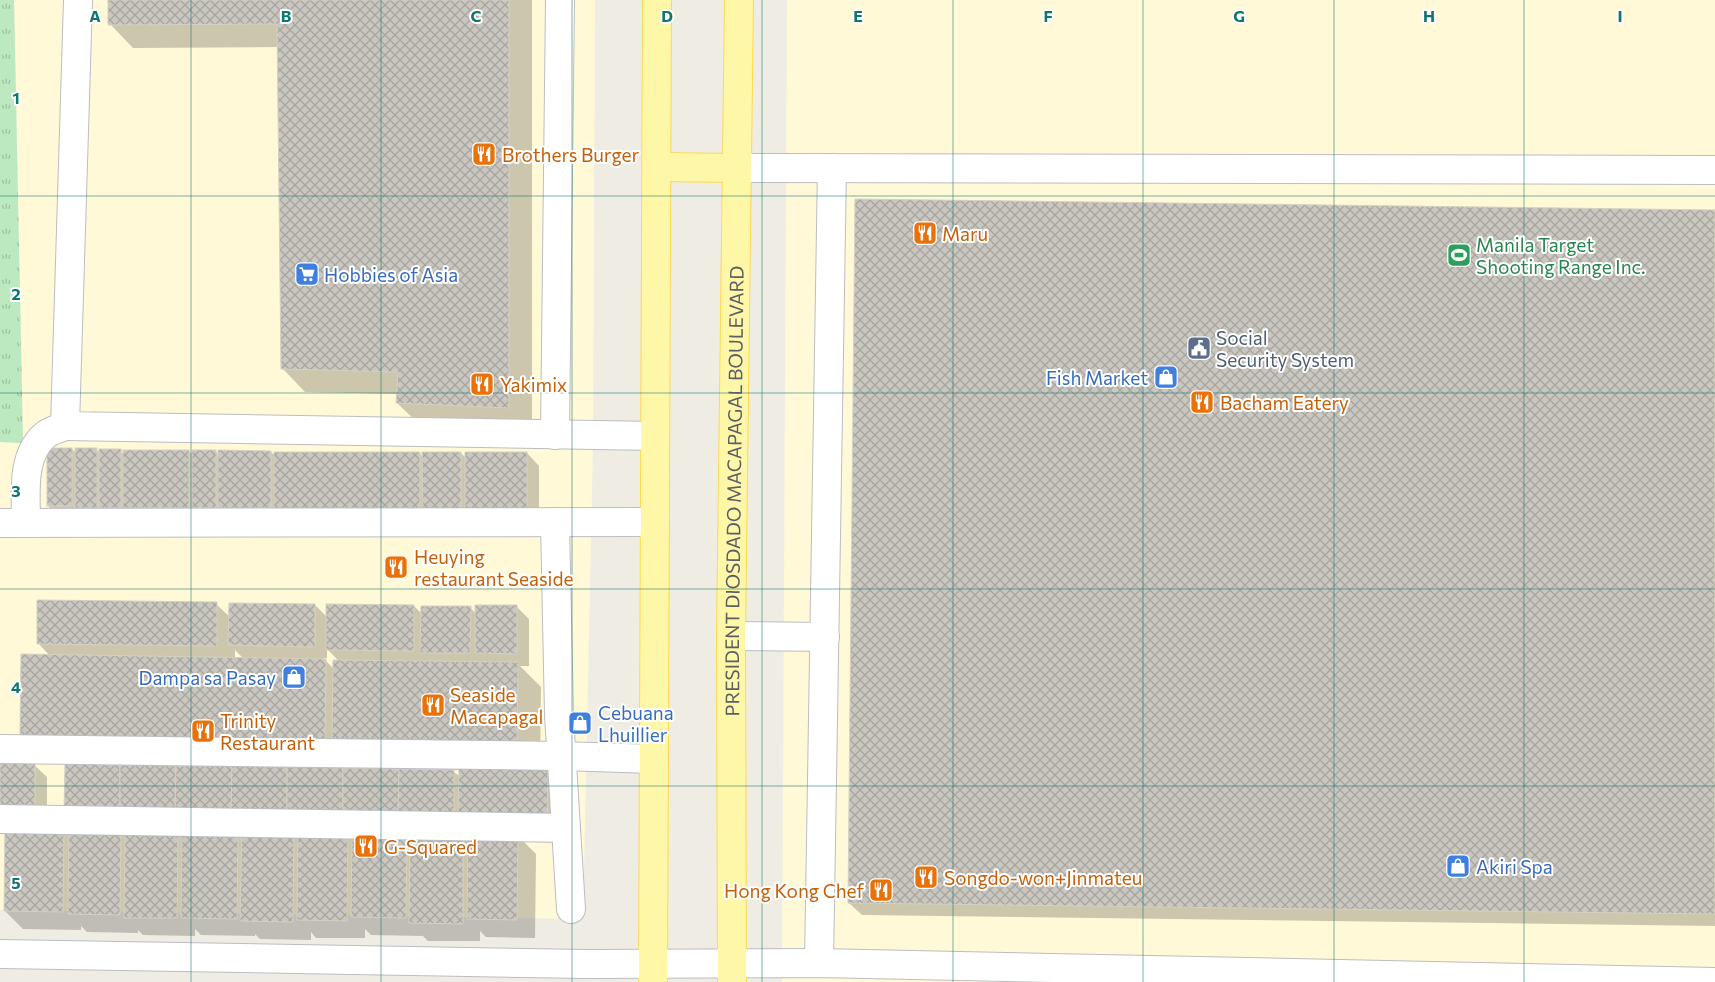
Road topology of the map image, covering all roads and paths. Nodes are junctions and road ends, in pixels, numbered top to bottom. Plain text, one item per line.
1 (78, 0) edge
2 (560, 0) edge
3 (656, 0) edge
4 (738, 0) edge
5 (657, 167) junction
6 (737, 168) junction
7 (832, 168) junction
8 (1715, 170) edge
9 (65, 426) junction
10 (555, 435) junction
11 (655, 436) junction
12 (13, 522) edge
13 (556, 522) junction
14 (655, 522) junction
15 (732, 636) junction
16 (825, 637) junction
17 (0, 750) edge
18 (562, 756) junction
19 (654, 760) junction
20 (0, 819) edge
21 (566, 828) junction
22 (570, 909) dead end
23 (0, 954) edge
24 (820, 964) junction
25 (653, 973) edge
26 (732, 973) edge
27 (1715, 982) edge

1 - 9 lane
2 - 10 lane
3 - 5 main road
4 - 6 main road, PRESIDENT DIOSDADO MACAPAGAL BOULEVARD
5 - 6 main road
5 - 11 main road
6 - 7 lane
6 - 15 main road, PRESIDENT DIOSDADO MACAPAGAL BOULEVARD
7 - 8 lane
7 - 16 lane
9 - 10 lane
9 - 12 lane
10 - 11 lane
11 - 14 main road
12 - 13 lane
13 - 14 lane
13 - 18 lane
14 - 19 main road
15 - 16 lane
15 - 26 main road, PRESIDENT DIOSDADO MACAPAGAL BOULEVARD
16 - 24 lane
17 - 18 lane
18 - 19 lane
18 - 21 lane
19 - 25 main road
20 - 21 lane
21 - 22 lane
23 - 25 lane
24 - 26 lane
24 - 27 lane
25 - 26 lane

